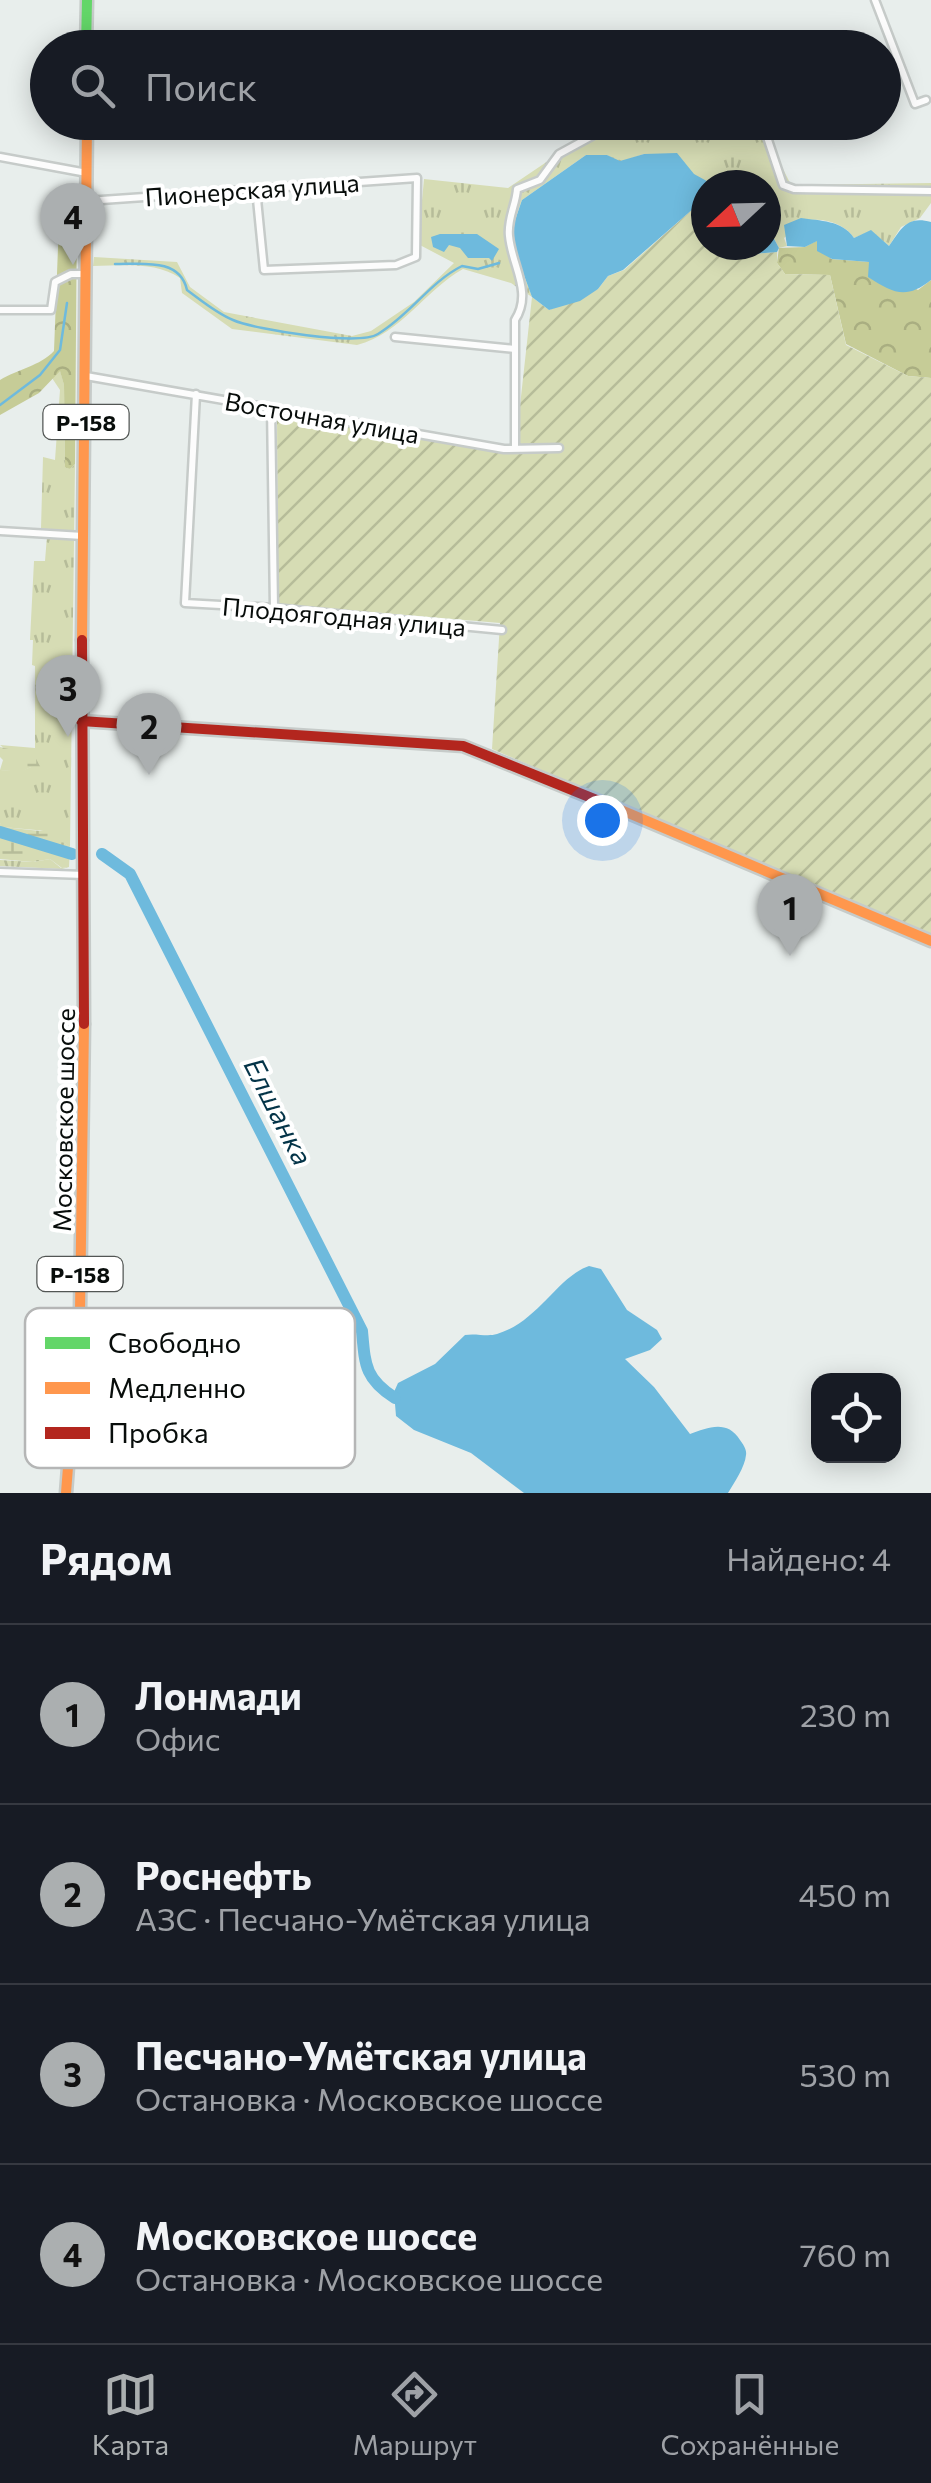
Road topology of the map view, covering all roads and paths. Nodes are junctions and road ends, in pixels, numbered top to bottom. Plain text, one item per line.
1 (87, 0) edge
2 (875, 0) edge
3 (86, 30) edge
4 (887, 30) edge
5 (901, 68) edge
6 (926, 100) dead end
7 (87, 140) edge
8 (585, 140) edge
9 (768, 140) edge
10 (0, 157) edge
11 (87, 173) junction
12 (256, 189) junction
13 (931, 191) edge
14 (87, 200) junction
15 (87, 274) junction
16 (0, 310) edge
17 (396, 338) dead end
18 (514, 350) junction
19 (86, 376) junction
20 (196, 394) junction
21 (271, 407) junction
22 (559, 448) dead end
23 (515, 449) junction
24 (0, 531) edge
25 (84, 536) junction
26 (274, 608) junction
27 (502, 630) dead end
28 (82, 721) junction
29 (84, 871) junction
30 (0, 872) edge
31 (931, 941) edge
32 (78, 1308) edge
33 (68, 1468) edge
34 (66, 1493) edge

1 - 3 main road
2 - 4 street
5 - 6 street
7 - 11 main road, Р-158
8 - 18 street
9 - 13 street
10 - 11 street
11 - 14 main road, Р-158
12 - 12 street, Пионерская улица
12 - 14 street, Пионерская улица
14 - 15 main road, Р-158
15 - 16 street
15 - 19 main road, Р-158
17 - 18 street
18 - 23 street
19 - 20 street, Восточная улица
19 - 25 main road, Р-158
20 - 21 street, Восточная улица
20 - 26 street, Плодоягодная улица
21 - 23 street, Восточная улица
21 - 26 street
22 - 23 street, Восточная улица
24 - 25 street
25 - 28 main road, Р-158
26 - 27 street, Плодоягодная улица
28 - 29 main road, Р-158
28 - 31 main road
29 - 30 street
29 - 32 main road, Московское шоссе / Р-158
33 - 34 main road, Московское шоссе / Р-158

